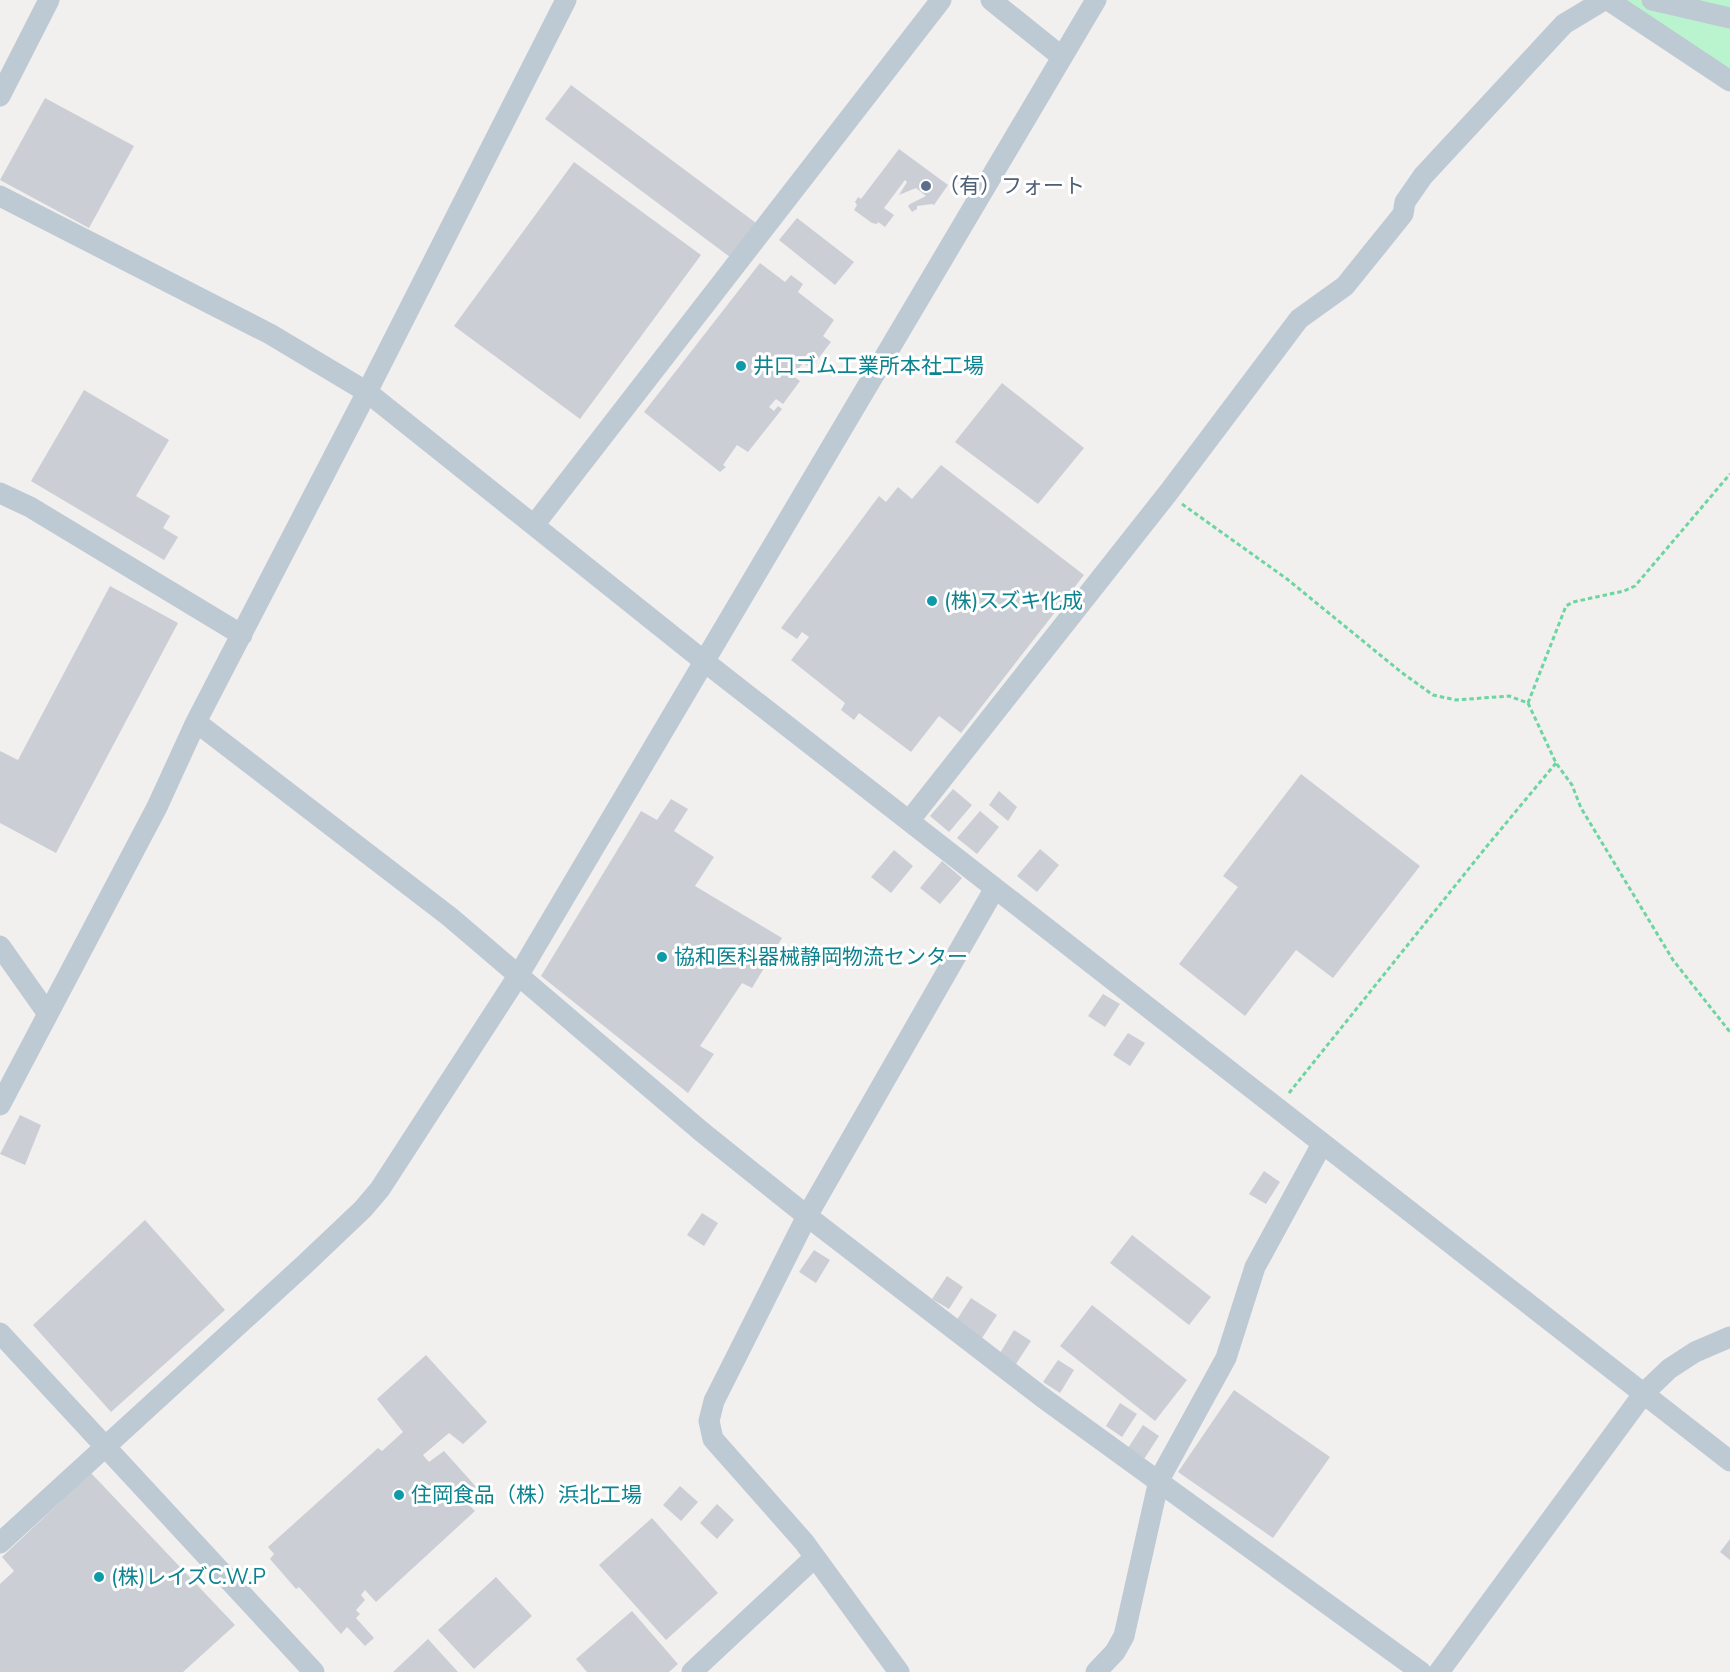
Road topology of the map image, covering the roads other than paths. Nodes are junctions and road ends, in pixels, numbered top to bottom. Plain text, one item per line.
1 (49, 0) edge
2 (566, 0) edge
3 (941, 0) edge
4 (991, 0) edge
5 (1096, 0) edge
6 (1606, 0) edge
7 (1652, 0) edge
8 (1730, 18) edge
9 (1062, 57) junction
10 (1730, 81) edge
11 (0, 96) edge
12 (0, 196) edge
13 (367, 392) junction
14 (0, 493) edge
15 (534, 525) junction
16 (242, 635) junction
17 (705, 662) junction
18 (196, 722) junction
19 (909, 820) junction
20 (995, 888) junction
21 (0, 946) edge
22 (518, 976) junction
23 (48, 1014) junction
24 (0, 1105) edge
25 (1322, 1144) junction
26 (807, 1216) junction
27 (0, 1333) edge
28 (1730, 1337) edge
29 (1644, 1393) junction
30 (105, 1448) junction
31 (1730, 1461) edge
32 (1159, 1480) junction
33 (0, 1543) edge
34 (814, 1558) junction
35 (314, 1672) edge
36 (692, 1672) edge
37 (900, 1672) edge
38 (1096, 1672) edge
39 (1421, 1672) edge
40 (1439, 1672) edge

1 - 11 street
2 - 13 street
3 - 15 street
4 - 9 street
5 - 9 street
6 - 10 street
6 - 19 street
7 - 8 street
9 - 17 street
12 - 13 street
13 - 15 street
13 - 16 street
14 - 16 street
15 - 17 street
16 - 18 street
17 - 19 street
17 - 22 street
18 - 22 street
18 - 23 street
19 - 20 street
20 - 25 street
20 - 26 street
21 - 23 street
22 - 26 street
22 - 30 street
23 - 24 street
25 - 29 street
25 - 32 street
26 - 32 street
26 - 34 street
27 - 30 street
28 - 29 street
29 - 31 street
29 - 40 street
30 - 33 street
30 - 35 street
32 - 38 street
32 - 39 street
34 - 36 street
34 - 37 street

